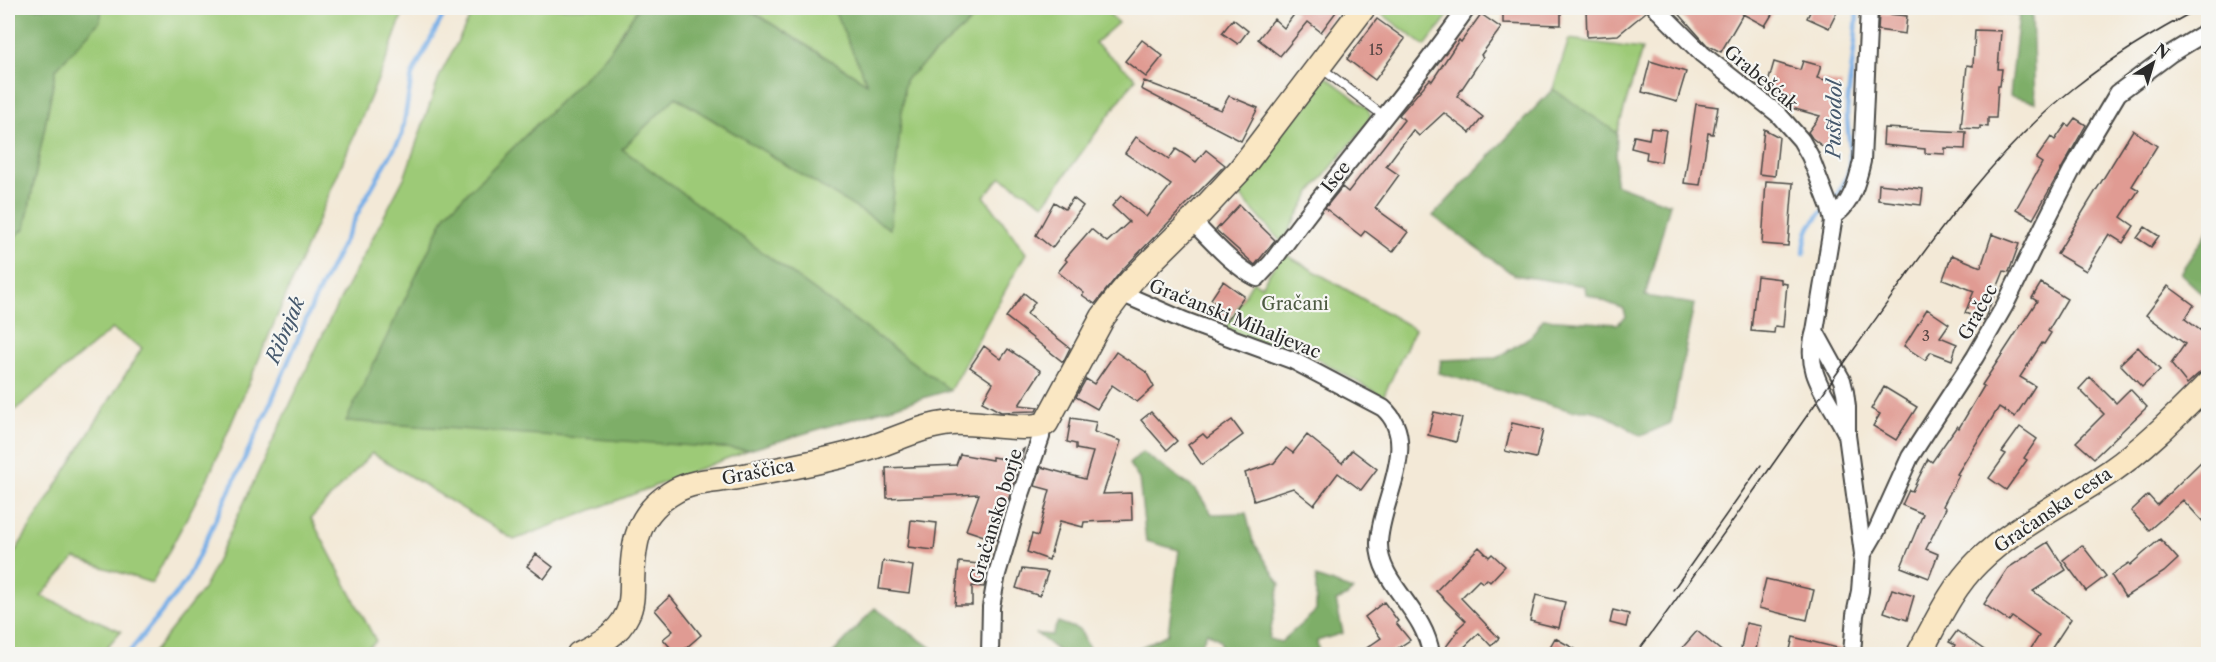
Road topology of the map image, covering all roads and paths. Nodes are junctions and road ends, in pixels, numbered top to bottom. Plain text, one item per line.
1 (1363, 8) edge
2 (1467, 8) edge
3 (1656, 8) edge
4 (1869, 8) edge
5 (2208, 31) edge
6 (1319, 67) junction
7 (1385, 117) junction
8 (1829, 206) junction
9 (1192, 221) junction
10 (1121, 293) junction
11 (2208, 384) edge
12 (1042, 426) junction
13 (1863, 554) junction
14 (579, 654) edge
15 (990, 654) edge
16 (1431, 654) edge
17 (1852, 654) edge
18 (1919, 654) edge

1 - 6 street
2 - 7 street, Isce
3 - 8 street, Grabešćak
4 - 8 street
5 - 13 street, Gračec
6 - 7 lane
6 - 9 street
7 - 9 street, Isce
8 - 13 street, Grabešćak
9 - 10 street
10 - 12 street
10 - 16 street, Gračanski Mihaljevac
11 - 18 street, Gračanska cesta
12 - 14 street, Graščica
12 - 15 street, Gračansko borje
13 - 17 street, Gračec

